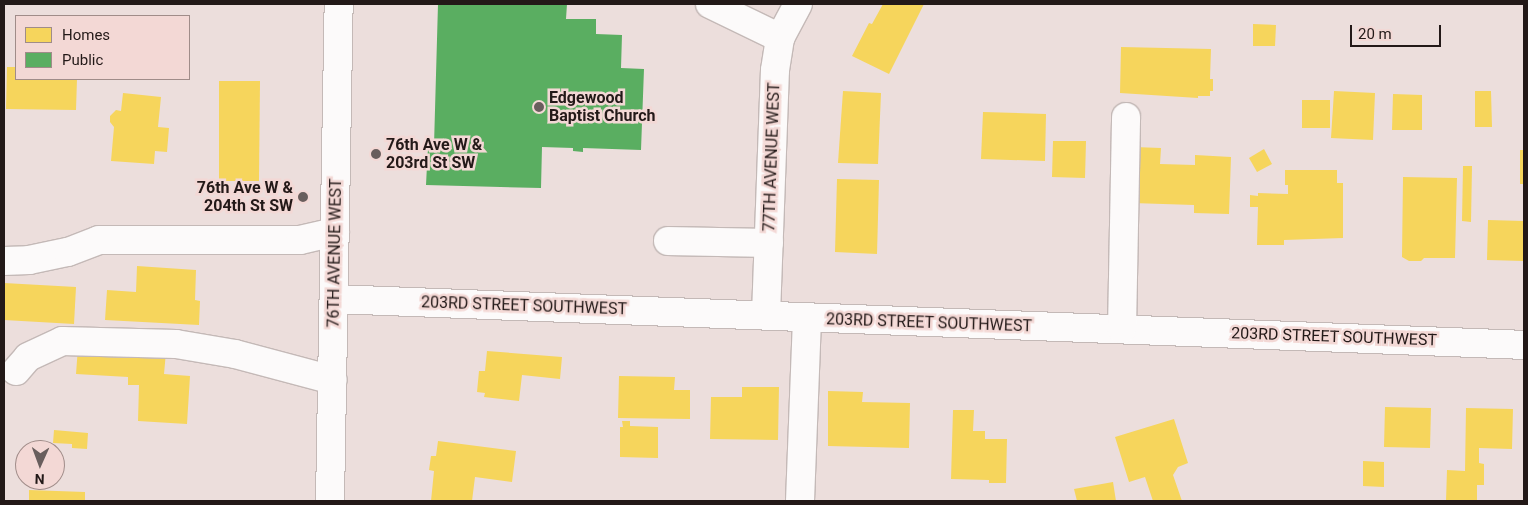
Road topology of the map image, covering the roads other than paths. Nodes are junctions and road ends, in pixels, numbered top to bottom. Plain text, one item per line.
1 (338, 4) edge
2 (710, 4) edge
3 (798, 4) edge
4 (780, 38) junction
5 (1126, 117) dead end
6 (335, 232) junction
7 (668, 241) dead end
8 (769, 243) junction
9 (4, 261) edge
10 (334, 299) junction
11 (766, 315) junction
12 (807, 319) junction
13 (1122, 329) junction
14 (1524, 345) edge
15 (16, 371) dead end
16 (333, 380) junction
17 (330, 501) edge
18 (800, 501) edge

1 - 6 street, 76TH AVENUE WEST
2 - 4 street
3 - 4 street, 77TH AVENUE WEST
4 - 8 street, 77TH AVENUE WEST
5 - 13 street
6 - 9 street
6 - 10 street, 76TH AVENUE WEST
7 - 8 street
8 - 11 street, 77TH AVENUE WEST
10 - 11 street, 203RD STREET SOUTHWEST
10 - 16 street, 76TH AVENUE WEST
11 - 12 street, 203RD STREET SOUTHWEST
12 - 13 street, 203RD STREET SOUTHWEST
12 - 18 street
13 - 14 street, 203RD STREET SOUTHWEST
15 - 16 street
16 - 17 street, 76TH AVENUE WEST

